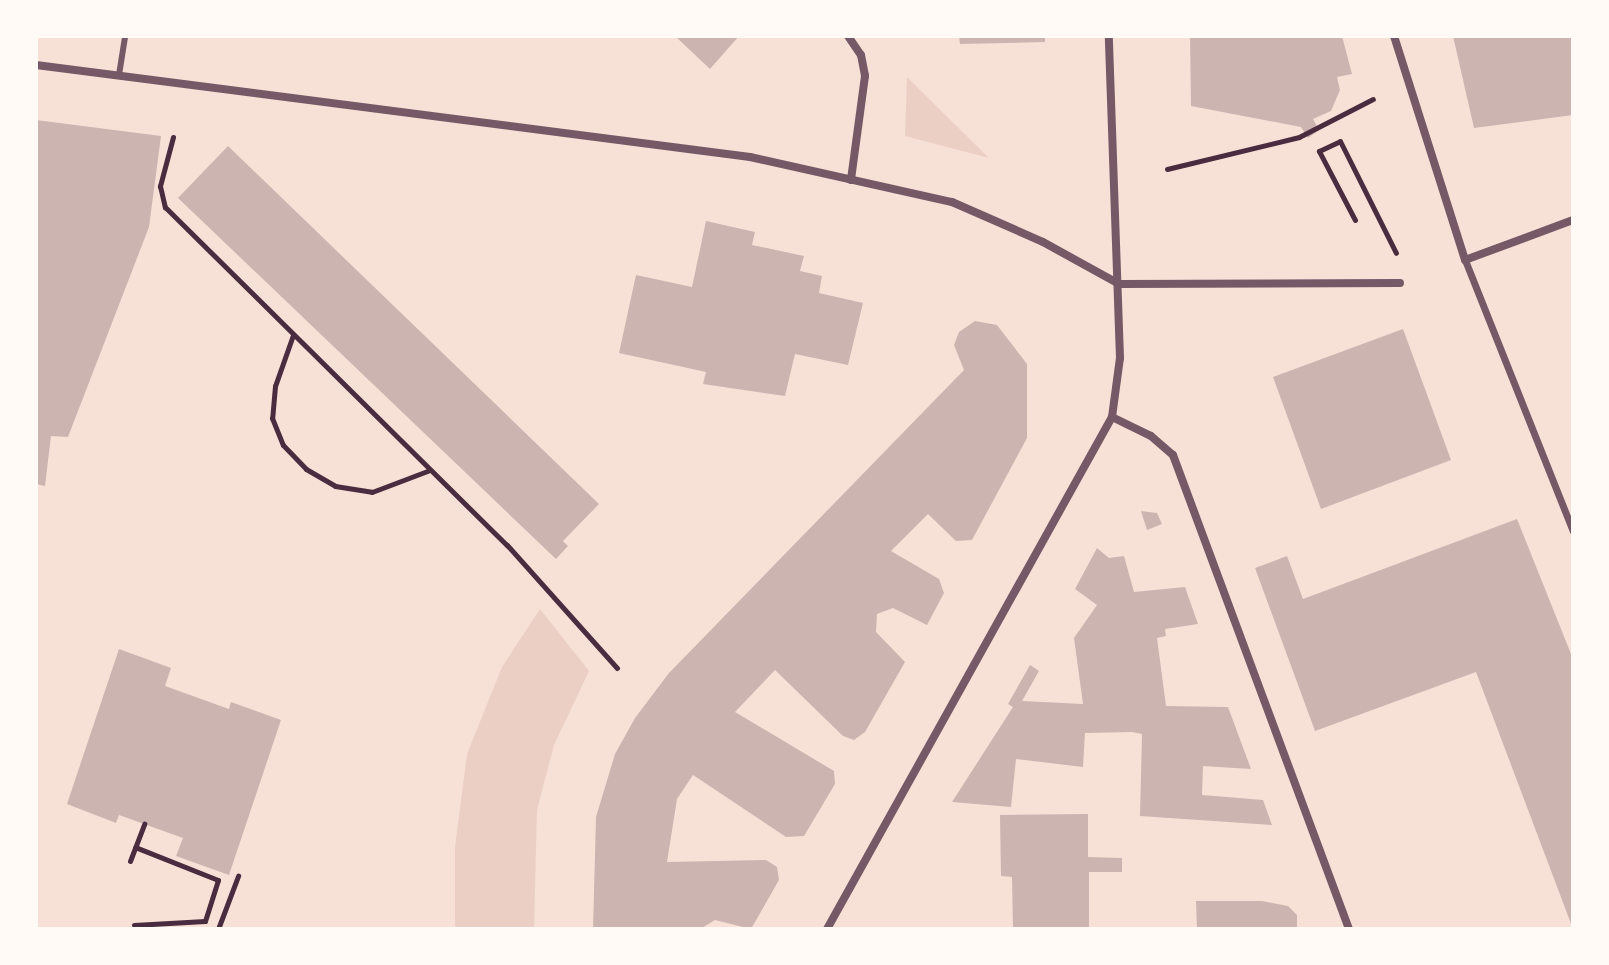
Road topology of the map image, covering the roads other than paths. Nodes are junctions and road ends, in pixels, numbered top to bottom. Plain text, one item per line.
1 (125, 36) edge
2 (848, 36) edge
3 (1109, 36) edge
4 (1394, 36) edge
5 (36, 65) edge
6 (119, 75) junction
7 (851, 180) junction
8 (1573, 220) edge
9 (1465, 260) junction
10 (1400, 283) dead end
11 (1119, 284) junction
12 (1112, 417) junction
13 (1573, 531) edge
14 (827, 929) edge
15 (1349, 929) edge

1 - 6 lane
2 - 7 street
3 - 11 street
4 - 9 street
5 - 6 street
6 - 7 street
7 - 11 street
8 - 9 street
9 - 13 street
10 - 11 street
11 - 12 street
12 - 14 street
12 - 15 street

